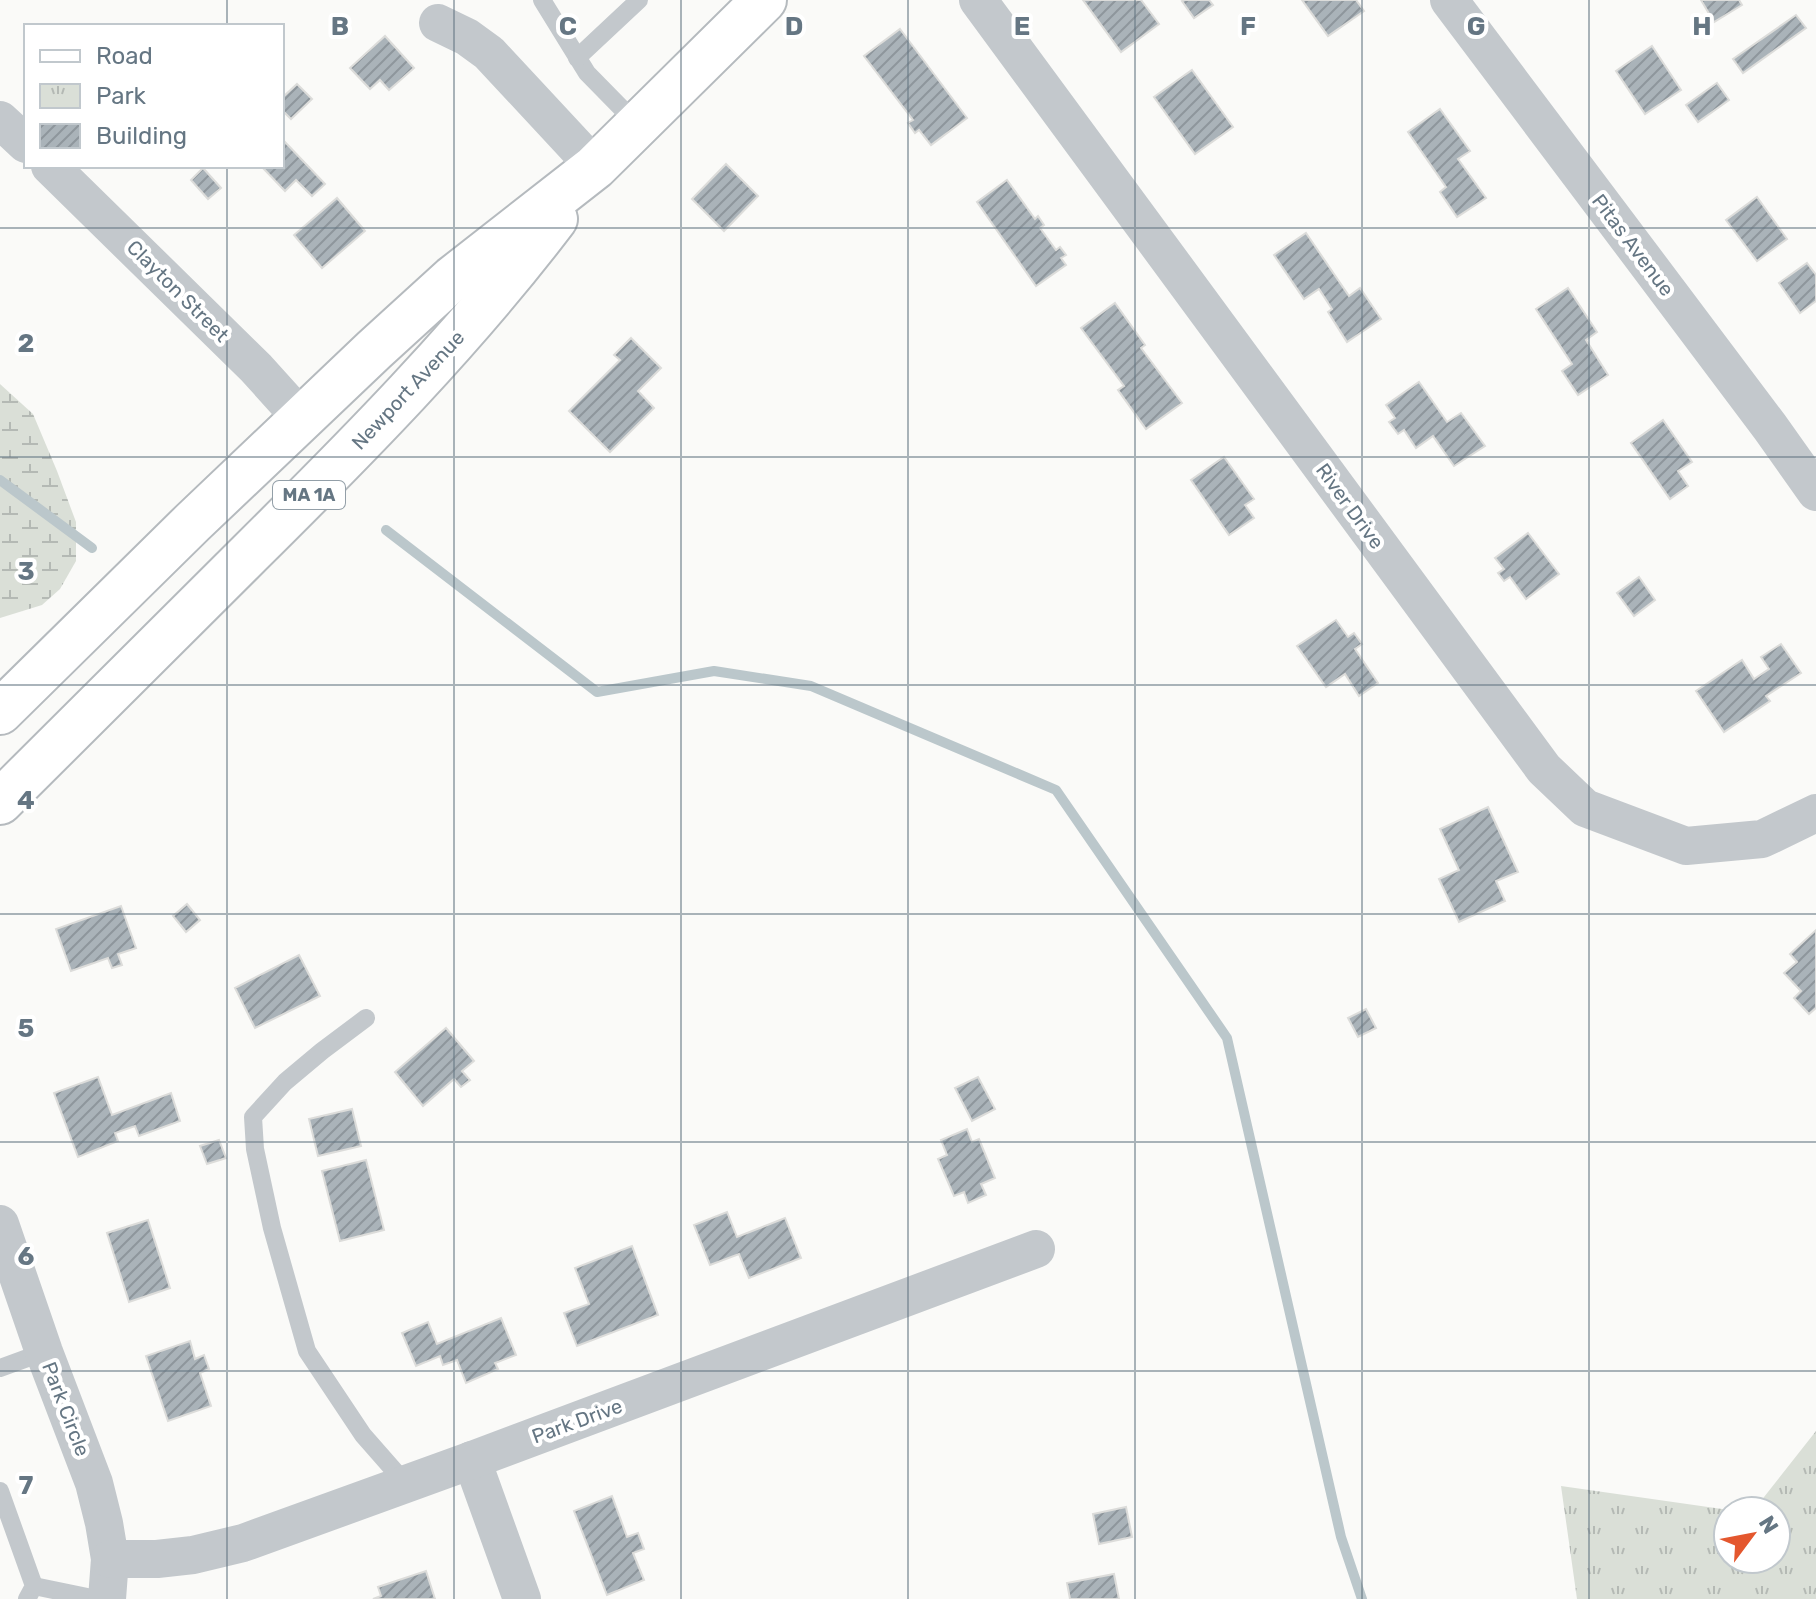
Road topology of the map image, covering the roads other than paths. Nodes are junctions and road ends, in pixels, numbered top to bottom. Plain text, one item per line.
1 (542, 0) edge
2 (764, 0) edge
3 (978, 0) edge
4 (1449, 0) edge
5 (629, 3) edge
6 (438, 23) dead end
7 (577, 58) junction
8 (0, 120) edge
9 (638, 125) junction
10 (24, 142) edge
11 (595, 167) junction
12 (52, 168) edge
13 (302, 419) junction
14 (1816, 492) edge
15 (0, 712) edge
16 (0, 802) edge
17 (1816, 813) edge
18 (366, 1018) dead end
19 (0, 1224) edge
20 (1036, 1249) dead end
21 (44, 1352) junction
22 (0, 1368) edge
23 (472, 1460) junction
24 (406, 1484) junction
25 (0, 1491) edge
26 (110, 1559) junction
27 (31, 1593) edge
28 (97, 1599) edge
29 (107, 1599) edge
30 (522, 1599) edge

1 - 7 lane
2 - 9 main road, Newport Avenue / MA 1A
3 - 17 street, River Drive
4 - 14 street, Pitas Avenue
5 - 7 lane
6 - 11 street
7 - 9 lane
8 - 10 street
9 - 11 main road, Newport Avenue / MA 1A
11 - 13 main road, Newport Avenue / MA 1A
11 - 16 main road, Newport Avenue / MA 1A
12 - 13 street, Clayton Street
13 - 15 main road, Newport Avenue / MA 1A
18 - 24 lane
19 - 21 street, Park Circle
20 - 23 street, Park Drive
21 - 22 lane
21 - 26 street, Park Circle
23 - 24 street, Park Drive
23 - 30 street
24 - 26 street, Park Drive
25 - 27 lane
26 - 29 street, Park Circle
27 - 28 lane

